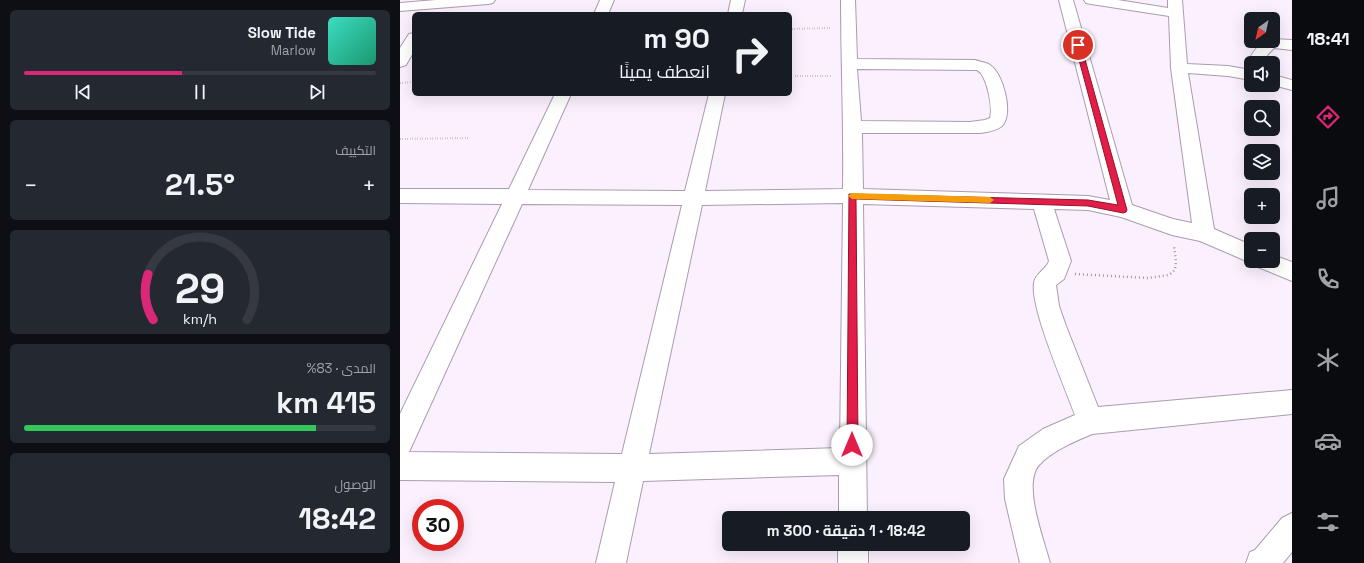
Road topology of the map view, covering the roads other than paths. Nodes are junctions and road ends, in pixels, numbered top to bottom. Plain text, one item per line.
1 (488, 0) edge
2 (607, 0) edge
3 (738, 0) edge
4 (848, 0) edge
5 (1066, 0) edge
6 (1091, 0) edge
7 (432, 6) edge
8 (400, 7) edge
9 (1175, 7) edge
10 (602, 12) edge
11 (735, 12) edge
12 (412, 41) edge
13 (1292, 45) edge
14 (1260, 56) edge
15 (400, 62) edge
16 (1179, 68) junction
17 (849, 70) junction
18 (1244, 71) edge
19 (1280, 82) edge
20 (1292, 85) edge
21 (563, 96) edge
22 (717, 96) edge
23 (852, 127) junction
24 (400, 196) edge
25 (852, 196) junction
26 (516, 198) junction
27 (693, 198) junction
28 (1042, 201) junction
29 (1123, 210) junction
30 (1204, 234) junction
31 (1244, 251) edge
32 (1280, 267) edge
33 (1292, 272) edge
34 (1292, 403) edge
35 (1091, 421) junction
36 (400, 443) edge
37 (852, 461) junction
38 (400, 466) edge
39 (631, 468) junction
40 (853, 511) edge
41 (1292, 528) edge
42 (853, 551) edge
43 (611, 563) edge
44 (853, 563) edge
45 (1035, 563) edge
46 (1264, 563) edge

1 - 7 street
2 - 10 street
3 - 11 street
4 - 17 street
5 - 29 street
6 - 9 street
7 - 8 street
9 - 16 street
12 - 15 street
13 - 14 street
16 - 18 street
16 - 30 street
17 - 23 street
17 - 23 street
19 - 20 street
21 - 26 street
22 - 27 street
23 - 25 street
24 - 26 street
25 - 27 street
25 - 28 street
25 - 37 street
26 - 27 street
26 - 36 street
27 - 39 street
28 - 29 street
28 - 35 street
29 - 30 street
30 - 31 street
32 - 33 street
34 - 35 street
35 - 45 street
37 - 39 street
37 - 40 street
38 - 39 street
39 - 43 street
41 - 46 street
42 - 44 street

